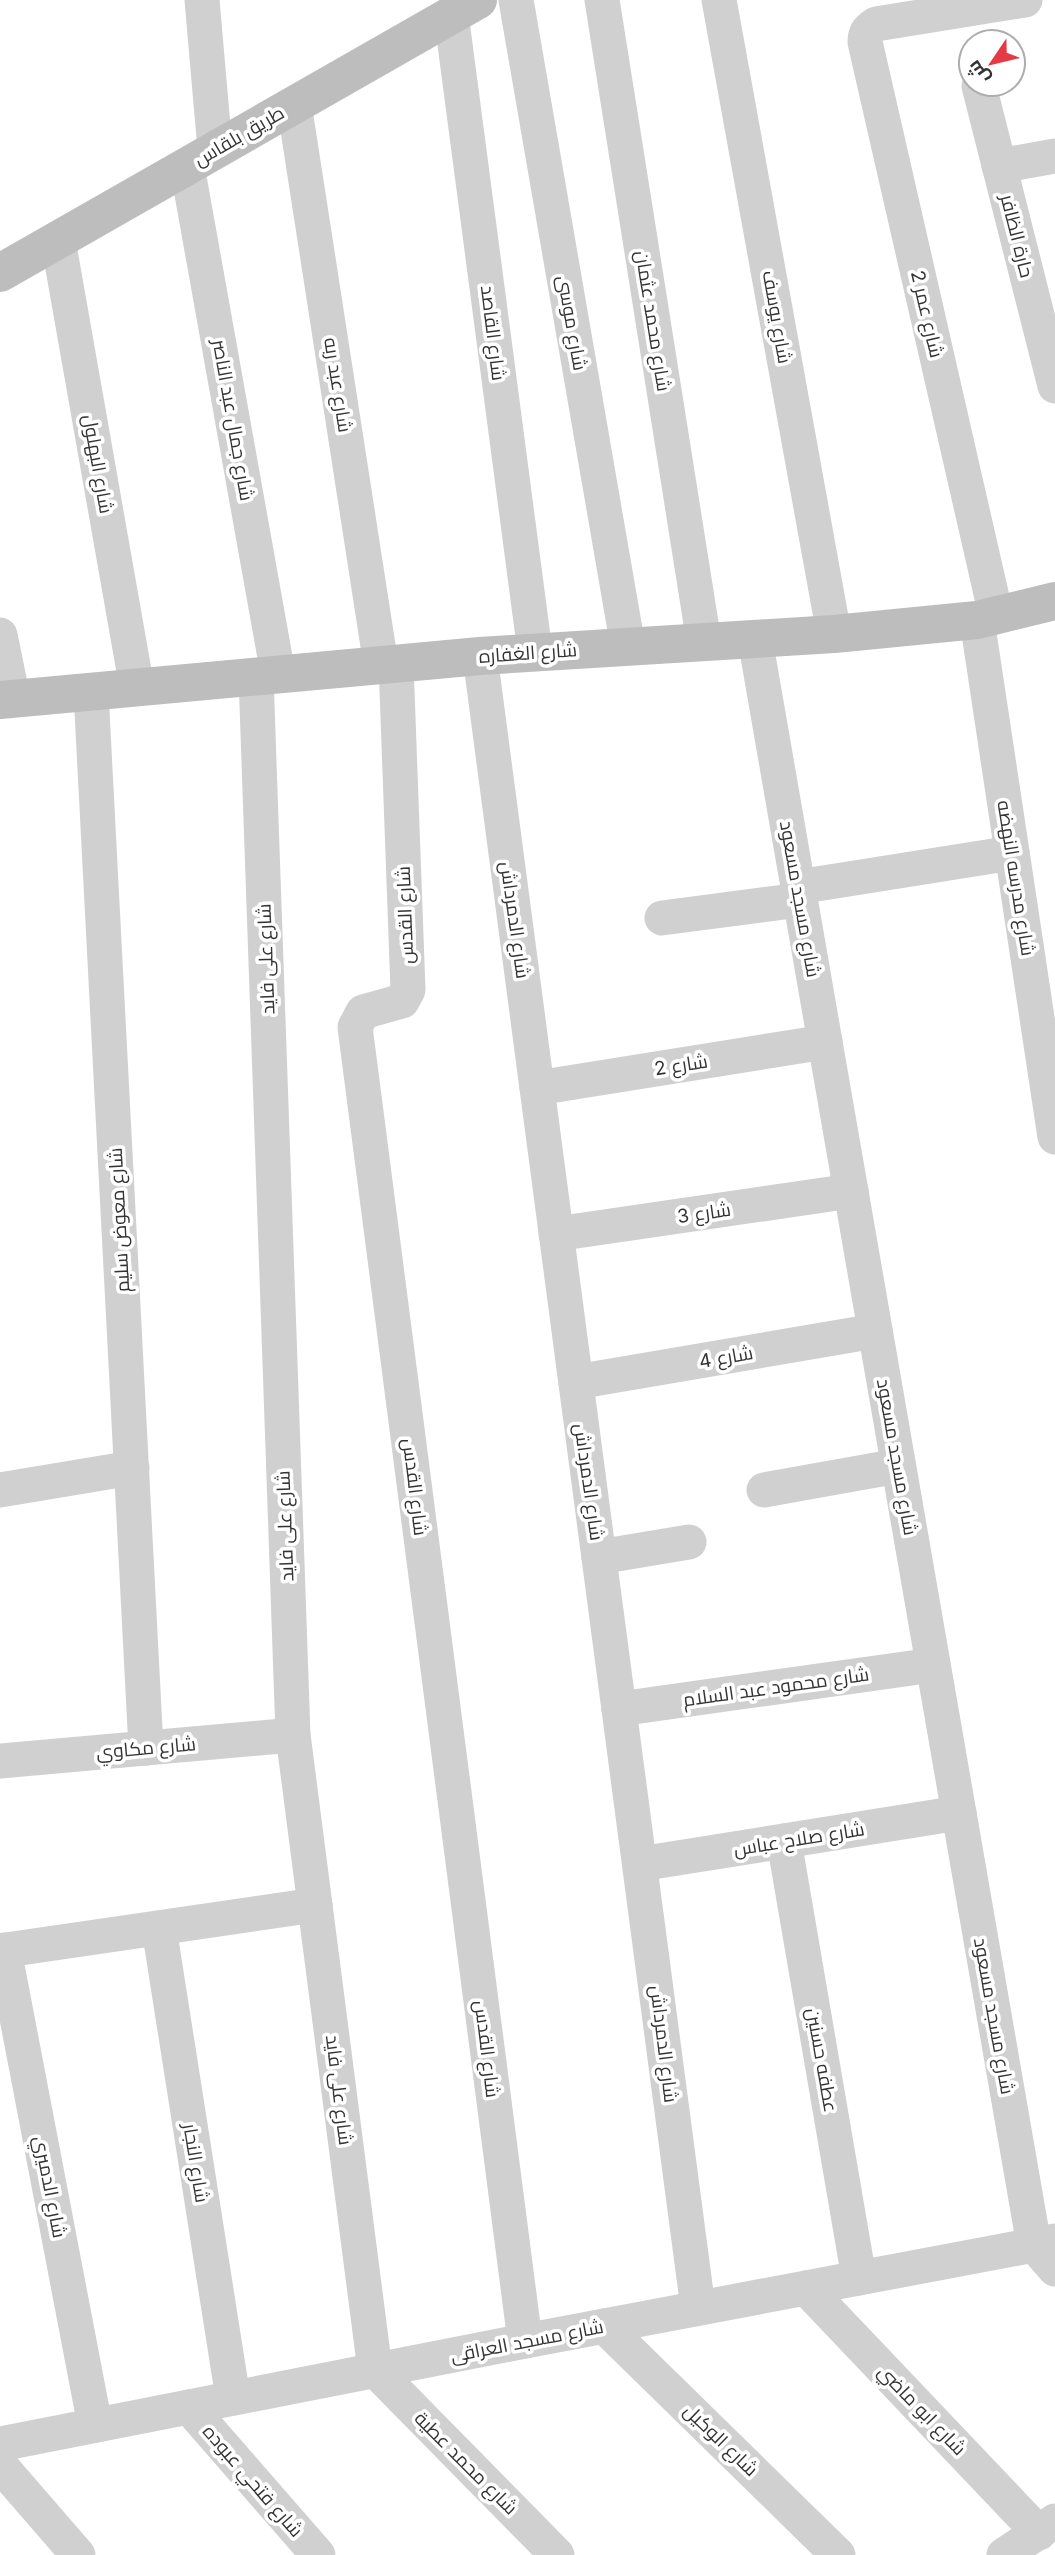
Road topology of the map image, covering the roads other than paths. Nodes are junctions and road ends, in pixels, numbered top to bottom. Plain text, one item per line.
1 (202, 0) edge
2 (516, 0) edge
3 (602, 0) edge
4 (719, 0) edge
5 (1025, 0) edge
6 (464, 7) edge
7 (941, 7) edge
8 (982, 98) edge
9 (294, 104) junction
10 (1055, 156) edge
11 (201, 158) junction
12 (999, 166) junction
13 (58, 240) junction
14 (0, 273) edge
15 (1045, 302) edge
16 (1055, 386) edge
17 (1055, 601) edge
18 (986, 618) junction
19 (834, 634) junction
20 (0, 635) edge
21 (755, 639) junction
22 (704, 642) junction
23 (628, 647) junction
24 (535, 652) junction
25 (480, 656) junction
26 (389, 664) junction
27 (267, 675) junction
28 (137, 688) junction
29 (91, 692) junction
30 (6, 699) edge
31 (1012, 853) junction
32 (799, 894) junction
33 (662, 918) dead end
34 (825, 1042) junction
35 (537, 1088) junction
36 (1055, 1137) edge
37 (851, 1191) junction
38 (556, 1234) junction
39 (875, 1331) junction
40 (576, 1382) junction
41 (898, 1466) junction
42 (132, 1468) junction
43 (0, 1490) edge
44 (764, 1490) dead end
45 (689, 1542) dead end
46 (599, 1557) junction
47 (933, 1665) junction
48 (620, 1709) junction
49 (293, 1735) junction
50 (146, 1748) junction
51 (0, 1762) edge
52 (959, 1813) junction
53 (784, 1841) junction
54 (640, 1864) junction
55 (315, 1905) junction
56 (159, 1928) junction
57 (2, 1950) edge
58 (1048, 2251) edge
59 (859, 2278) junction
60 (806, 2288) junction
61 (698, 2308) junction
62 (604, 2326) junction
63 (525, 2341) junction
64 (375, 2370) junction
65 (233, 2398) junction
66 (189, 2407) junction
67 (95, 2425) junction
68 (0, 2444) edge
69 (0, 2465) edge
70 (1025, 2543) edge
71 (78, 2555) edge
72 (318, 2555) edge
73 (557, 2555) edge
74 (838, 2555) edge

1 - 11 street, شارع جمال عبد الناصر
2 - 23 street, شارع موسى
3 - 22 street, شارع محمد عثمان
4 - 19 street, شارع يوسف
5 - 7 street
6 - 9 street, طريق بلقاس
6 - 24 street, شارع القاصد
7 - 18 street, شارع عمر 2
8 - 12 street, حارة الظافر
9 - 11 street, طريق بلقاس
9 - 26 street, شارع عبد ربه
10 - 12 street
11 - 13 street, طريق بلقاس
11 - 27 street, شارع جمال عبد الناصر
12 - 15 street, حارة الظافر
13 - 14 street, طريق بلقاس
13 - 28 street, شارع البهلول
15 - 16 street, حارة الظافر
17 - 18 street, شارع الغفاره
18 - 19 street, شارع الغفاره
18 - 31 street, شارع مدرسه النهضه
19 - 21 street, شارع الغفاره
20 - 30 street
21 - 22 street, شارع الغفاره
21 - 32 street, شارع مسجد مسعود
22 - 23 street, شارع الغفاره
23 - 24 street, شارع الغفاره
24 - 25 street, شارع الغفاره
25 - 26 street, شارع الغفاره
25 - 35 street, شارع الدمرداش
26 - 27 street, شارع الغفاره
26 - 63 street, شارع القدس
27 - 28 street, شارع الغفاره
27 - 49 street, شارع على فايد
28 - 29 street, شارع الغفاره
29 - 30 street, شارع الغفاره
29 - 42 street, شارع معوض سليم
31 - 32 street
31 - 36 street, شارع مدرسه النهضه
32 - 33 street
32 - 34 street, شارع مسجد مسعود
34 - 35 street, شارع 2
34 - 37 street, شارع مسجد مسعود
35 - 38 street, شارع الدمرداش
37 - 38 street, شارع 3
37 - 39 street, شارع مسجد مسعود
38 - 40 street, شارع الدمرداش
39 - 40 street, شارع 4
39 - 41 street, شارع مسجد مسعود
40 - 46 street, شارع الدمرداش
41 - 44 street
41 - 47 street, شارع مسجد مسعود
42 - 43 street
42 - 50 street, شارع معوض سليم
45 - 46 street
46 - 48 street, شارع الدمرداش
47 - 48 street, شارع محمود عبد السلام
47 - 52 street, شارع مسجد مسعود
48 - 54 street, شارع الدمرداش
49 - 50 street, شارع مكاوي
49 - 55 street, شارع على فايد
50 - 51 street, شارع مكاوي
52 - 53 street, شارع صلاح عباس
52 - 58 street, شارع مسجد مسعود
53 - 54 street, شارع صلاح عباس
53 - 59 street, عطفه حسنين
54 - 61 street, شارع الدمرداش
55 - 56 street
55 - 64 street, شارع على فايد
56 - 57 street
56 - 65 street, شارع النجار
57 - 67 street, شارع الدميري
58 - 59 street, شارع مسجد العراقى
59 - 60 street, شارع مسجد العراقى
60 - 61 street, شارع مسجد العراقى
60 - 70 street, شارع ابو ماضي
61 - 62 street, شارع مسجد العراقى
62 - 63 street, شارع مسجد العراقى
62 - 74 street, شارع الوكيل
63 - 64 street, شارع مسجد العراقى
64 - 65 street, شارع مسجد العراقى
64 - 73 street, شارع محمد عطية
65 - 66 street, شارع مسجد العراقى
66 - 67 street, شارع مسجد العراقى
66 - 72 street, شارع فتحي عبوده
67 - 68 street, شارع مسجد العراقى
69 - 71 street

